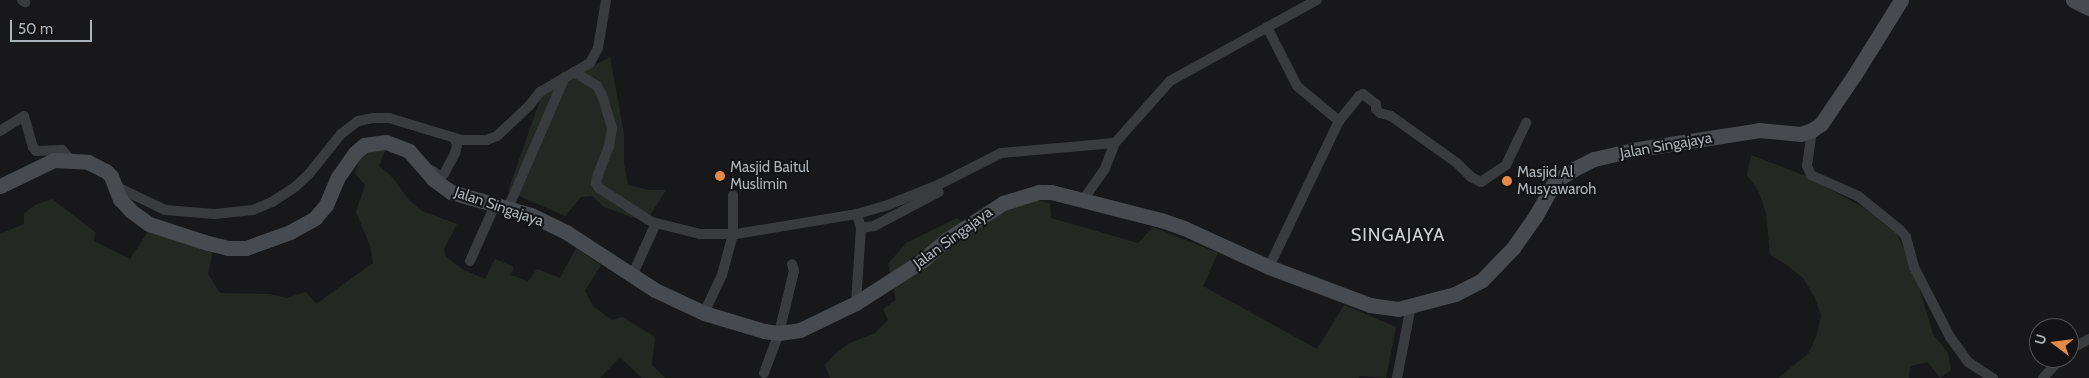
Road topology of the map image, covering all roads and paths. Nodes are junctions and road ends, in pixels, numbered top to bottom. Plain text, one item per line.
1 (606, 0) edge
2 (1317, 0) edge
3 (1901, 0) edge
4 (2073, 0) edge
5 (2089, 8) edge
6 (1267, 27) junction
7 (570, 75) junction
8 (1339, 121) junction
9 (1526, 123) dead end
10 (0, 130) edge
11 (1812, 130) junction
12 (454, 138) junction
13 (1115, 143) junction
14 (70, 159) junction
15 (425, 168) junction
16 (114, 185) junction
17 (0, 186) edge
18 (938, 192) dead end
19 (733, 195) dead end
20 (1083, 200) junction
21 (501, 206) junction
22 (858, 214) junction
23 (655, 224) junction
24 (861, 228) junction
25 (733, 234) junction
26 (470, 261) dead end
27 (792, 264) dead end
28 (1269, 267) junction
29 (632, 276) junction
30 (856, 302) junction
31 (1411, 306) junction
32 (704, 313) junction
33 (779, 333) junction
34 (2052, 368) edge
35 (764, 374) dead end
36 (1397, 378) edge
37 (1993, 378) edge
38 (2043, 378) edge

1 - 7 street
2 - 6 street
3 - 11 street
4 - 5 street
6 - 8 street
6 - 13 street
7 - 12 street
7 - 21 street
7 - 23 street
8 - 9 street
8 - 28 street
10 - 14 street
11 - 31 street, Jalan Singajaya
11 - 37 street
12 - 15 street
12 - 16 street
13 - 20 street
13 - 22 street
14 - 16 street, Jalan Singajaya
14 - 17 street, Jalan Singajaya
15 - 16 street, Jalan Singajaya
15 - 21 street, Jalan Singajaya
18 - 24 street
19 - 25 street
20 - 28 street, Jalan Singajaya
20 - 30 street, Jalan Singajaya
21 - 26 street
21 - 29 street, Jalan Singajaya
22 - 24 street
22 - 25 street
23 - 25 street
23 - 29 street
24 - 30 street
25 - 32 street
27 - 33 street
28 - 31 street, Jalan Singajaya
29 - 32 street, Jalan Singajaya
30 - 33 street, Jalan Singajaya
31 - 36 street
32 - 33 street, Jalan Singajaya
33 - 35 street
34 - 38 street

